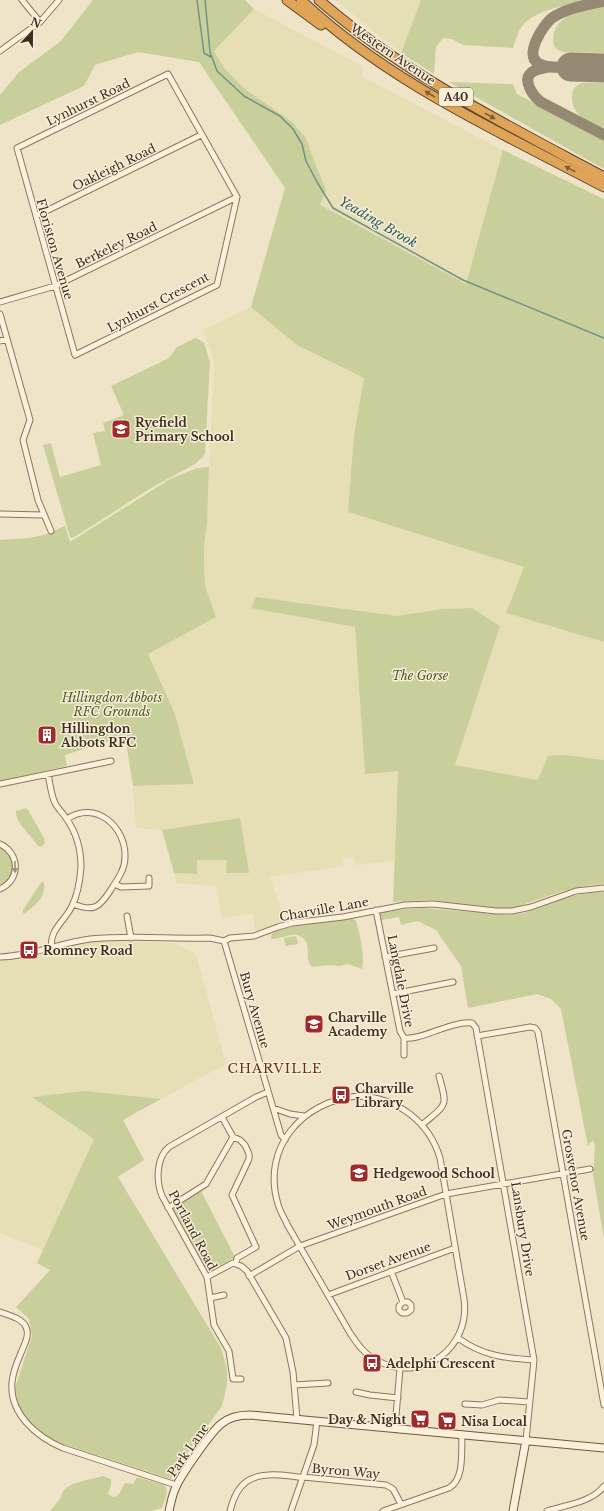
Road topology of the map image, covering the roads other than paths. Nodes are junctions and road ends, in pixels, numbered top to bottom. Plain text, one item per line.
1 (22, 0) edge
2 (59, 0) edge
3 (287, 0) edge
4 (301, 0) edge
5 (319, 0) edge
6 (40, 22) junction
7 (0, 51) edge
8 (396, 73) junction
9 (201, 135) junction
10 (16, 148) joint
11 (604, 176) edge
12 (604, 187) edge
13 (237, 196) junction
14 (36, 216) junction
15 (55, 286) junction
16 (0, 302) edge
17 (0, 314) edge
18 (7, 339) junction
19 (0, 341) edge
20 (75, 355) joint
21 (0, 514) edge
22 (44, 515) junction
23 (51, 531) dead end
24 (111, 761) dead end
25 (48, 774) junction
26 (0, 784) edge
27 (67, 818) junction
28 (0, 844) edge
29 (149, 878) dead end
30 (115, 884) junction
31 (604, 888) edge
32 (0, 889) edge
33 (73, 904) junction
34 (376, 910) junction
35 (127, 916) dead end
36 (131, 938) junction
37 (224, 941) junction
38 (52, 948) junction
39 (434, 948) dead end
40 (0, 957) edge
41 (385, 957) junction
42 (453, 982) dead end
43 (393, 994) junction
44 (477, 1036) junction
45 (404, 1038) junction
46 (404, 1055) dead end
47 (439, 1076) dead end
48 (268, 1092) junction
49 (273, 1108) junction
50 (304, 1116) junction
51 (222, 1117) junction
52 (422, 1124) junction
53 (232, 1137) junction
54 (285, 1140) junction
55 (590, 1169) dead end
56 (564, 1173) junction
57 (504, 1184) junction
58 (446, 1194) junction
59 (168, 1208) junction
60 (300, 1246) junction
61 (455, 1248) junction
62 (236, 1264) junction
63 (391, 1271) junction
64 (249, 1276) junction
65 (207, 1277) junction
66 (328, 1294) junction
67 (224, 1295) dead end
68 (210, 1298) junction
69 (403, 1302) dead end
70 (0, 1312) edge
71 (458, 1338) junction
72 (534, 1360) junction
73 (400, 1368) junction
74 (241, 1379) dead end
75 (328, 1383) dead end
76 (294, 1385) junction
77 (356, 1392) dead end
78 (398, 1398) junction
79 (530, 1402) junction
80 (465, 1404) dead end
81 (604, 1405) edge
82 (297, 1419) junction
83 (317, 1421) junction
84 (394, 1428) junction
85 (462, 1434) junction
86 (526, 1440) junction
87 (604, 1448) edge
88 (303, 1478) junction
89 (176, 1485) junction
90 (604, 1486) edge
91 (401, 1504) junction
92 (169, 1511) edge
93 (230, 1511) edge
94 (291, 1511) edge
95 (382, 1511) edge
96 (513, 1511) edge
97 (547, 1511) edge

1 - 6 street
2 - 6 street
3 - 8 highway
4 - 8 highway, Western Avenue / A40
5 -> 11 highway, Western Avenue / A40
6 - 7 street
12 -> 8 highway, Western Avenue / A40
9 - 10 street, Lynhurst Road
9 - 13 street
9 - 14 street, Oakleigh Road
10 - 14 street, Floriston Avenue
13 - 15 street, Berkeley Road
13 - 20 street, Lynhurst Crescent
14 - 15 street, Floriston Avenue
15 - 16 street, Berkeley Road
15 - 20 street, Floriston Avenue
17 - 18 street
18 - 19 street
18 - 22 street
21 - 22 street
22 - 23 street
24 - 25 street
25 - 26 street
25 - 27 street
27 - 30 street
27 - 33 street
28 -> 32 street
29 - 30 street
30 - 33 street
31 - 34 street, Charville Lane
33 - 38 street
34 - 37 street, Charville Lane
34 - 41 street, Langdale Drive
35 - 36 street
36 - 37 street, Charville Lane
36 - 38 street, Charville Lane
37 - 48 street, Bury Avenue
38 - 40 street, Charville Lane
39 - 41 street
41 - 43 street, Langdale Drive
42 - 43 street
43 - 45 street, Langdale Drive
44 - 45 street, Lansbury Drive
44 - 56 street, Grosvenor Avenue
44 - 57 street, Lansbury Drive
45 - 46 street, Langdale Drive
47 - 52 street
48 - 49 street, Bury Avenue
48 - 51 street, Portland Road
49 - 50 street
49 - 54 street, Bury Avenue
50 - 52 street
50 - 54 street
51 - 53 street
51 - 59 street, Portland Road
52 - 58 street
53 - 59 street
53 - 62 street
54 - 60 street
55 - 56 street, Weymouth Road
56 - 57 street, Weymouth Road
56 - 81 street, Grosvenor Avenue
57 - 58 street, Weymouth Road
57 - 72 street, Lansbury Drive
58 - 60 street, Weymouth Road
58 - 61 street
59 - 65 street, Portland Road
60 - 64 street, Weymouth Road
60 - 66 street
61 - 63 street, Dorset Avenue
61 - 71 street
62 - 64 street
62 - 65 street
63 - 66 street, Dorset Avenue
63 - 69 street
64 - 76 street
65 - 68 street, Portland Road
66 - 73 street
67 - 68 street
68 - 74 street, Portland Road
70 - 89 street
71 - 72 street
71 - 73 street
72 - 79 street, Lansbury Drive
73 - 78 street
75 - 76 street
76 - 82 street
77 - 78 street
78 - 84 street
79 - 80 street
79 - 86 street, Lansbury Drive
82 - 83 street
82 - 89 street, Park Lane
83 - 84 street
83 - 88 street
84 - 85 street
85 - 86 street
85 - 91 street
86 - 87 street
86 - 96 street, Lansbury Drive
88 - 91 street, Byron Way
88 - 93 street, Byron Way
88 - 94 street
89 - 92 street, Park Lane
90 - 97 street
91 - 95 street

